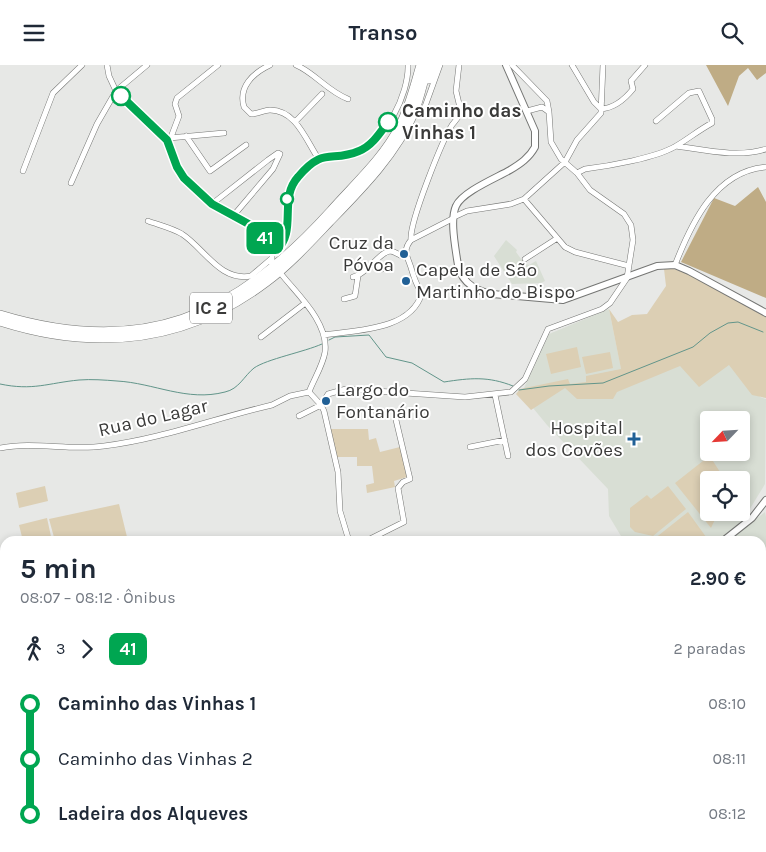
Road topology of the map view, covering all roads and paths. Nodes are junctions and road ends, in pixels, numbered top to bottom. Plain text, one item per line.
1 (82, 65) edge
2 (108, 65) edge
3 (147, 65) edge
4 (218, 65) edge
5 (270, 65) edge
6 (296, 65) edge
7 (408, 65) edge
8 (416, 65) edge
9 (421, 65) edge
10 (428, 65) edge
11 (435, 65) edge
12 (440, 65) edge
13 (459, 65) edge
14 (506, 65) edge
15 (512, 65) edge
16 (572, 65) edge
17 (603, 65) edge
18 (645, 65) edge
19 (415, 86) junction
20 (116, 91) junction
21 (322, 94) dead end
22 (348, 99) dead end
23 (418, 99) junction
24 (601, 109) junction
25 (526, 111) junction
26 (549, 111) junction
27 (423, 112) dead end
28 (656, 121) dead end
29 (295, 122) junction
30 (224, 133) dead end
31 (186, 136) junction
32 (169, 138) junction
33 (246, 145) dead end
34 (676, 146) junction
35 (766, 149) edge
36 (318, 158) junction
37 (565, 162) junction
38 (766, 167) edge
39 (23, 171) dead end
40 (577, 173) junction
41 (71, 183) dead end
42 (524, 199) junction
43 (212, 204) junction
44 (234, 215) junction
45 (454, 217) junction
46 (148, 221) dead end
47 (556, 239) junction
48 (411, 240) junction
49 (276, 251) junction
50 (402, 256) junction
51 (525, 259) dead end
52 (376, 261) junction
53 (675, 265) junction
54 (629, 266) junction
55 (382, 269) dead end
56 (282, 275) dead end
57 (627, 278) junction
58 (614, 283) junction
59 (618, 293) junction
60 (344, 299) dead end
61 (304, 304) junction
62 (766, 313) edge
63 (0, 315) edge
64 (0, 321) edge
65 (324, 335) junction
66 (261, 337) dead end
67 (309, 392) junction
68 (494, 395) junction
69 (321, 405) junction
70 (299, 416) dead end
71 (396, 420) dead end
72 (505, 440) junction
73 (470, 447) dead end
74 (0, 448) edge
75 (508, 456) dead end
76 (766, 500) edge
77 (348, 536) edge
78 (376, 536) edge
79 (729, 536) edge

1 - 39 street
2 - 20 street
3 - 20 street
4 - 32 street
5 - 29 street
6 - 22 street
7 - 36 street
8 - 19 highway
9 - 19 highway, IC 2
10 - 23 highway, IC 2
11 - 23 highway
12 - 27 street
13 - 48 street
14 - 25 street
15 - 26 street
16 - 24 street
17 - 24 street
18 - 24 street
19 - 63 highway, IC 2
20 - 32 street
20 - 41 street
21 - 29 street
23 - 64 highway, IC 2
24 - 37 street
25 - 26 street
25 - 45 street
26 - 37 street
28 - 34 street
29 - 36 street
30 - 31 street
31 - 32 street
31 - 33 street
32 - 43 street
34 - 35 street
34 - 40 street
36 - 49 street
37 - 40 street
37 - 42 street
38 - 53 street
40 - 54 street
42 - 45 street
42 - 47 street
43 - 44 street
43 - 44 street
44 - 49 street
45 - 48 street
45 - 58 street
46 - 49 street
47 - 51 street
47 - 54 street
48 - 50 street
50 - 52 street
50 - 65 street
52 - 55 street
52 - 60 street
53 - 57 street
53 - 62 street
54 - 57 street
56 - 61 street
57 - 58 street
57 - 59 street
58 - 59 street
59 - 68 street
61 - 65 street
61 - 66 street
65 - 67 street
67 - 69 street
67 - 74 street, Rua do Lagar
68 - 69 street
68 - 72 street
69 - 70 street
69 - 77 street
71 - 78 street
72 - 73 street
72 - 75 street
76 - 79 street

